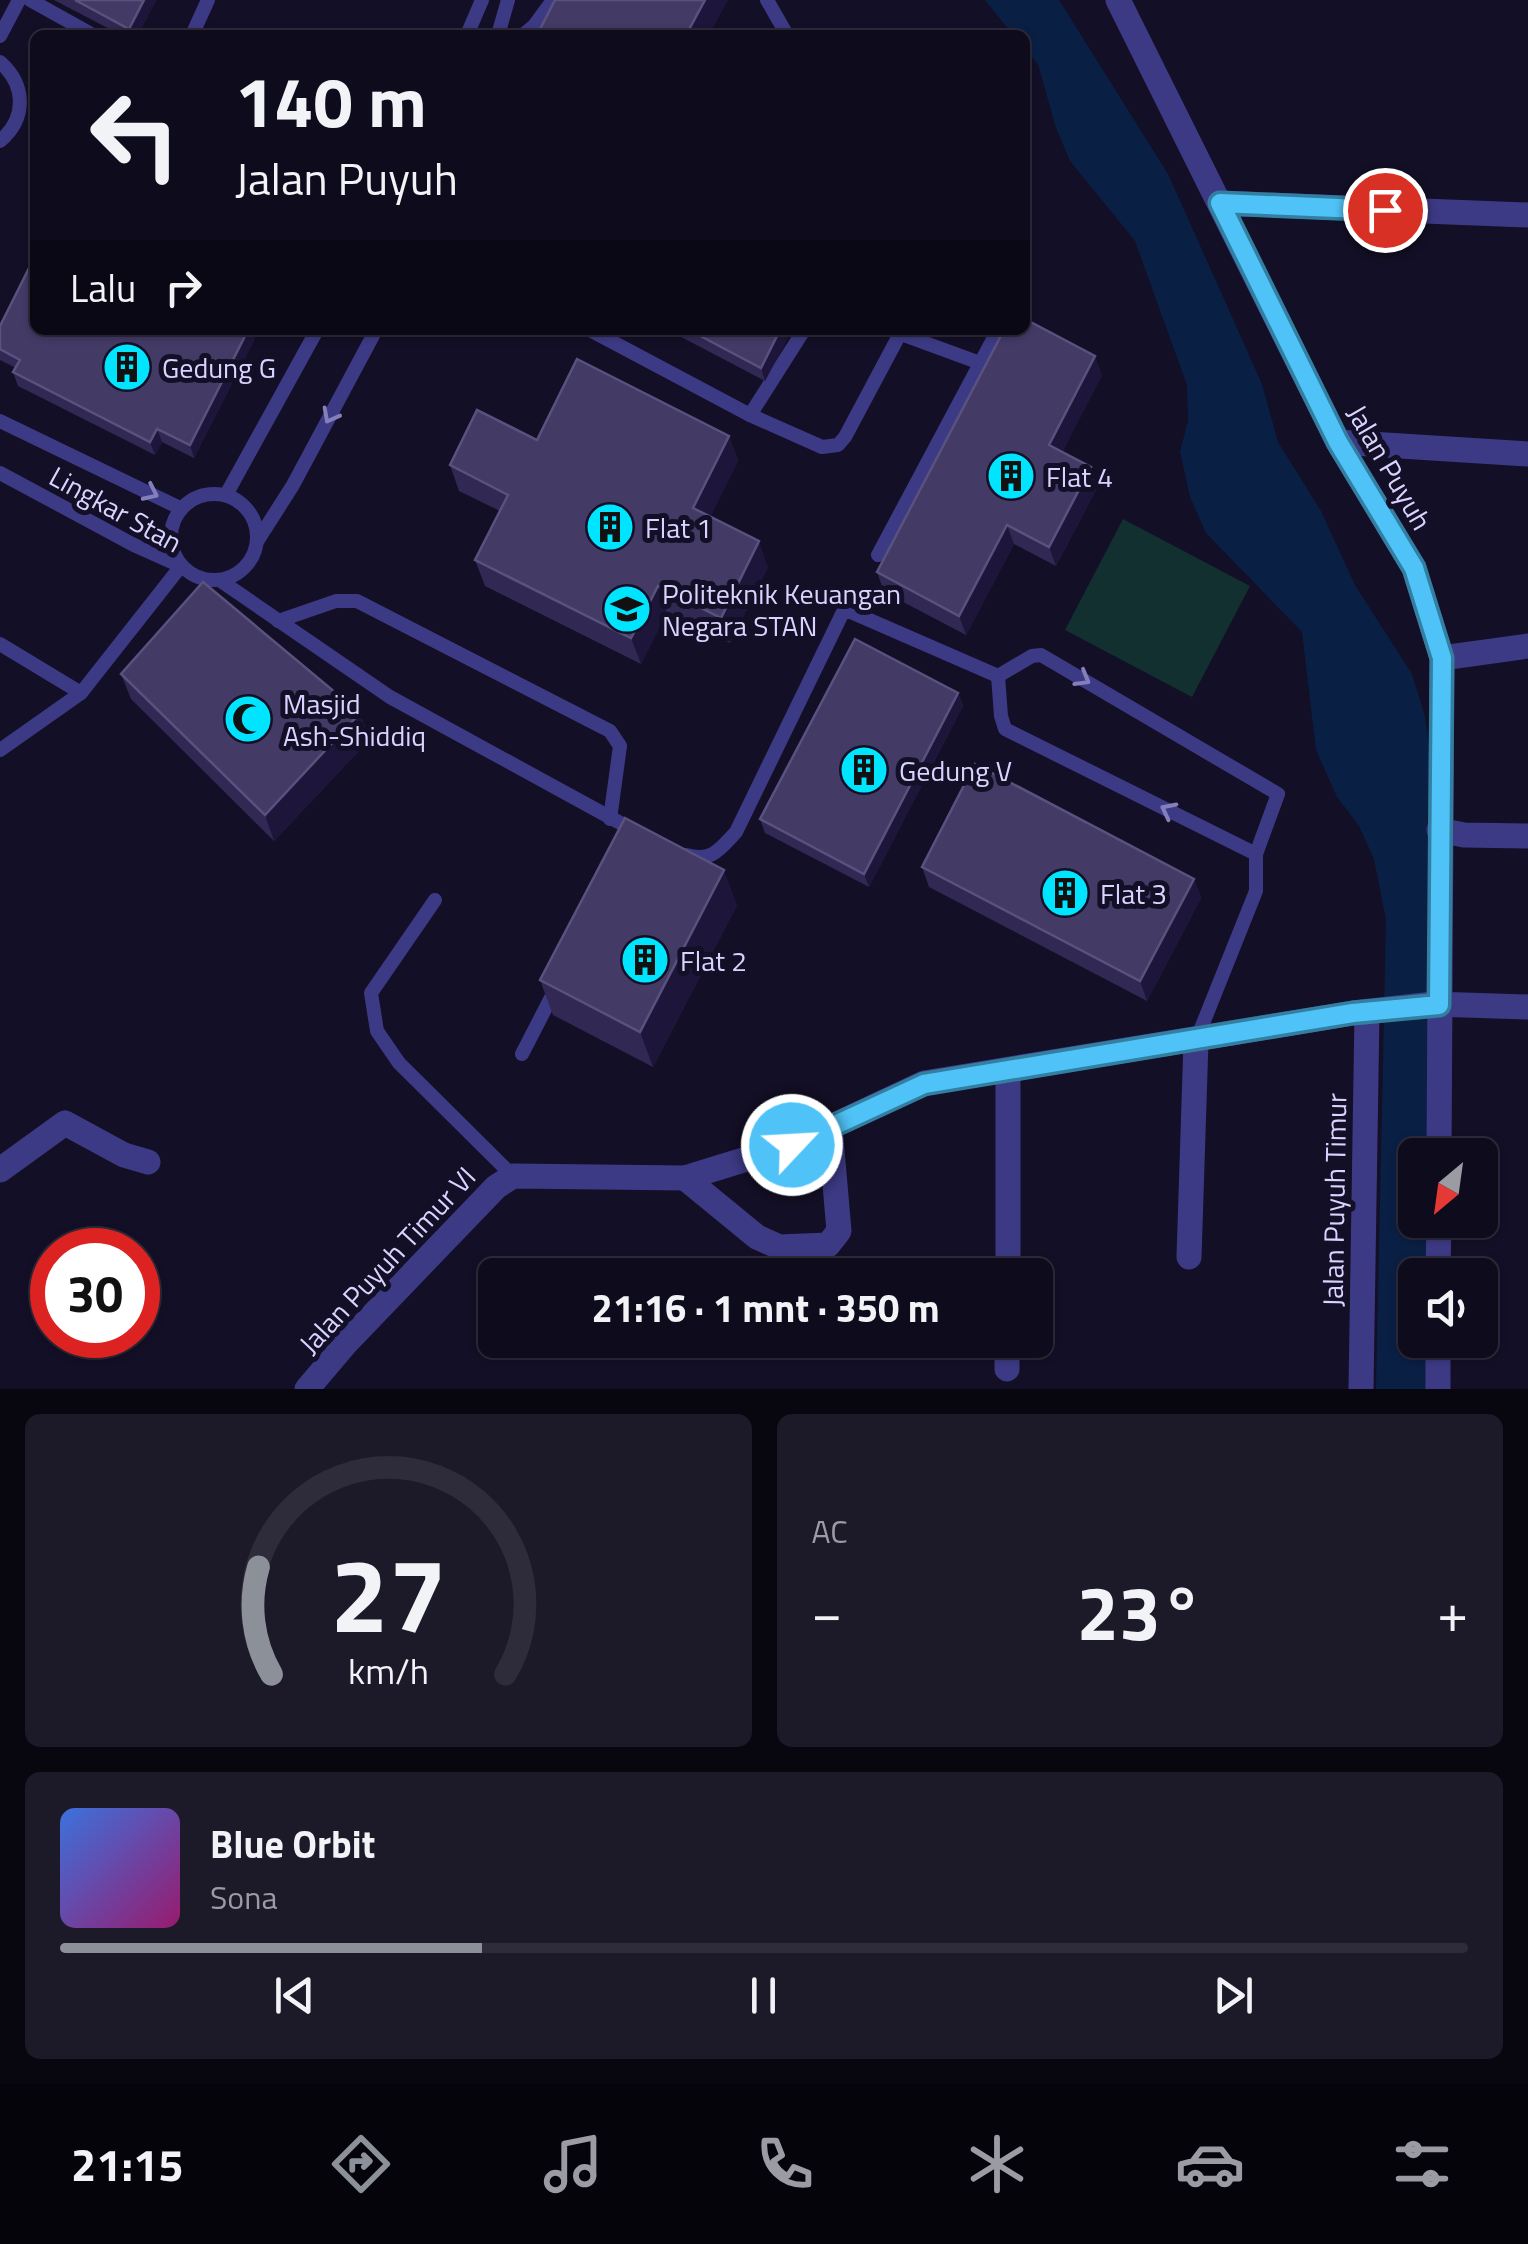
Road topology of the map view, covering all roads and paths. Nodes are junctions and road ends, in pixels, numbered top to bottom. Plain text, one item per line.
1 (20, 0) edge
2 (30, 0) edge
3 (208, 0) edge
4 (482, 0) edge
5 (508, 0) edge
6 (553, 0) edge
7 (767, 0) edge
8 (1118, 0) edge
9 (84, 30) edge
10 (194, 30) edge
11 (469, 30) edge
12 (499, 30) edge
13 (527, 30) edge
14 (784, 30) edge
15 (0, 36) edge
16 (0, 62) edge
17 (0, 141) edge
18 (1220, 203) junction
19 (1528, 215) edge
20 (314, 335) edge
21 (373, 335) edge
22 (599, 335) edge
23 (801, 335) edge
24 (900, 335) edge
25 (910, 335) edge
26 (995, 335) edge
27 (980, 363) junction
28 (750, 415) junction
29 (0, 420) edge
30 (1338, 442) junction
31 (1528, 454) edge
32 (0, 473) edge
33 (226, 495) junction
34 (180, 508) junction
35 (258, 540) junction
36 (878, 555) dead end
37 (180, 566) junction
38 (220, 581) junction
39 (278, 621) junction
40 (0, 644) edge
41 (1528, 646) edge
42 (1442, 658) junction
43 (998, 676) junction
44 (81, 693) junction
45 (0, 750) edge
46 (610, 818) junction
47 (1439, 830) junction
48 (1528, 836) edge
49 (628, 849) edge
50 (673, 850) edge
51 (1256, 854) junction
52 (435, 900) dead end
53 (566, 968) edge
54 (1436, 1004) junction
55 (1528, 1008) edge
56 (1372, 1012) junction
57 (1196, 1042) junction
58 (522, 1054) dead end
59 (1008, 1071) junction
60 (830, 1127) junction
61 (1439, 1138) edge
62 (148, 1162) dead end
63 (0, 1170) edge
64 (513, 1176) junction
65 (684, 1178) junction
66 (1189, 1257) dead end
67 (1008, 1258) edge
68 (1007, 1358) edge
69 (1438, 1358) edge
70 (1007, 1370) dead end
71 (307, 1389) edge
72 (1361, 1389) edge
73 (1438, 1389) edge

1 - 15 lane
2 - 9 lane
3 - 10 lane
4 - 11 lane
5 - 12 lane
6 - 13 lane
7 - 14 lane
8 - 18 street, Jalan Puyuh
16 - 17 lane
18 - 19 street
18 - 30 street, Jalan Puyuh
20 - 33 lane
21 -> 35 lane
22 - 28 lane
23 - 28 lane
24 - 28 lane
25 - 27 lane
26 - 27 lane
27 - 36 lane
29 -> 34 lane, Lingkar Stan
30 - 31 street
30 - 42 street, Jalan Puyuh
32 - 37 lane, Lingkar Stan
33 - 34 lane
33 - 35 lane
34 - 37 lane
35 - 38 lane
37 - 38 lane
37 - 44 lane, Lingkar Stan
38 - 39 lane
39 - 46 lane
39 - 46 lane
40 - 44 lane
41 - 42 street
42 - 47 street, Jalan Puyuh
43 - 50 lane
51 -> 43 lane
43 -> 51 lane
44 - 45 lane, Lingkar Stan
46 - 49 lane
47 - 48 street
47 - 54 street, Jalan Puyuh
51 - 57 lane
52 - 64 lane
53 - 58 lane
54 - 55 street
54 - 56 street
54 - 61 street, Jalan Puyuh
56 - 57 street
56 - 72 street, Jalan Puyuh Timur
57 - 59 street
57 - 66 street
59 - 60 street
59 - 67 street
60 - 65 street
60 - 65 street
62 - 63 street
64 - 65 street
64 - 71 street, Jalan Puyuh Timur VI
68 - 70 street
69 - 73 street

